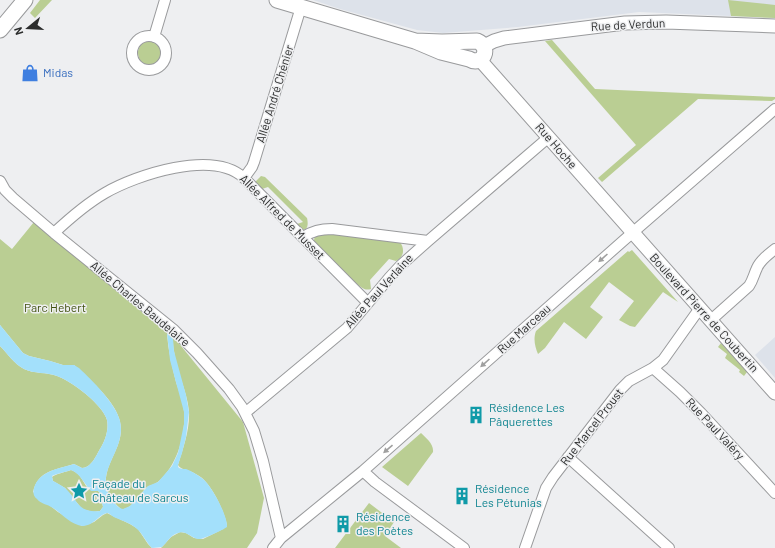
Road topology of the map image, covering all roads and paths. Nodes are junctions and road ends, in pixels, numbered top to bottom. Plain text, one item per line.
1 (165, 0) edge
2 (277, 0) edge
3 (25, 1) edge
4 (301, 7) junction
5 (775, 26) edge
6 (0, 30) edge
7 (154, 37) dead end
8 (476, 51) junction
9 (775, 109) edge
10 (549, 138) junction
11 (244, 178) junction
12 (0, 182) edge
13 (54, 233) junction
14 (632, 233) junction
15 (303, 237) junction
16 (428, 241) junction
17 (775, 249) edge
18 (368, 304) junction
19 (700, 308) junction
20 (711, 320) junction
21 (653, 368) junction
22 (775, 393) edge
23 (245, 413) junction
24 (568, 457) junction
25 (363, 471) junction
26 (775, 493) edge
27 (281, 538) junction
28 (273, 548) edge
29 (464, 548) edge
30 (525, 548) edge
31 (669, 548) edge

1 - 7 street
2 - 4 main road, Rue de Verdun
3 - 6 main road
4 - 8 main road, Rue de Verdun
4 - 11 street, Allée André Chénier
5 - 8 street, Rue de Verdun
8 - 10 street, Rue Hoche
9 - 14 street, Rue Marceau
10 - 14 street, Rue Hoche
10 - 16 street, Allée Paul Verlaine
11 - 13 street, Allée Alfred de Musset
11 - 15 street, Allée Alfred de Musset
12 - 13 street, Allée Charles Baudelaire
13 - 23 street, Allée Charles Baudelaire
14 - 19 street, Boulevard Pierre de Coubertin
14 -> 25 street, Rue Marceau
15 - 16 street
15 - 18 street, Allée Alfred de Musset
16 - 18 street, Allée Paul Verlaine
17 - 20 street
18 - 23 street, Allée Paul Verlaine
19 - 20 street, Boulevard Pierre de Coubertin
19 - 21 street, Rue Marcel Proust
20 - 22 street, Boulevard Pierre de Coubertin
21 - 24 street, Rue Marcel Proust
21 - 26 street, Rue Paul Valéry
23 - 27 street, Allée Charles Baudelaire
24 - 30 street, Rue Marcel Proust
24 - 31 street
25 - 27 street, Rue Marceau
25 - 29 street
27 - 28 street, Rue Marceau

